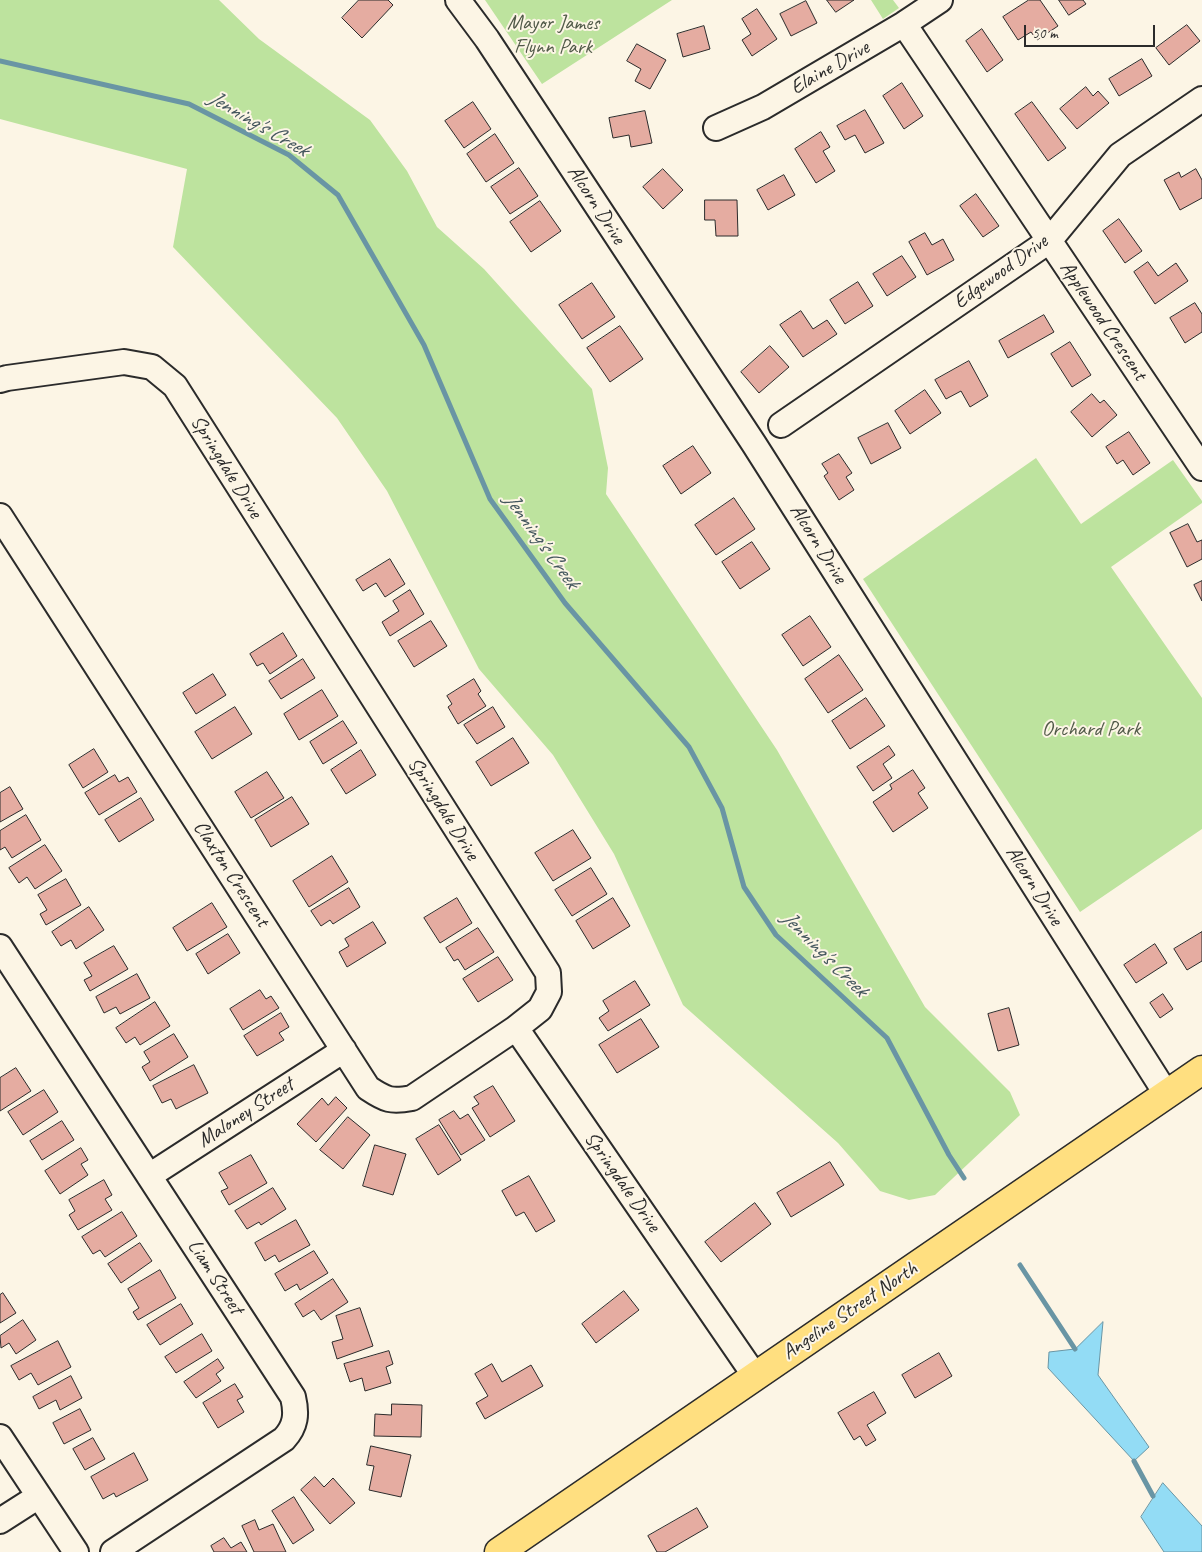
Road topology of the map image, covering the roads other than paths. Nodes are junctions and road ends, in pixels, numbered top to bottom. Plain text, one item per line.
1 (458, 0) edge
2 (940, 0) edge
3 (904, 24) junction
4 (1202, 99) edge
5 (716, 128) dead end
6 (1050, 241) junction
7 (0, 380) edge
8 (781, 426) dead end
9 (1202, 468) edge
10 (0, 516) edge
11 (0, 947) edge
12 (516, 1028) junction
13 (344, 1050) junction
14 (1202, 1070) edge
15 (1166, 1094) junction
16 (149, 1176) junction
17 (755, 1376) junction
18 (0, 1437) edge
19 (39, 1496) junction
20 (0, 1522) edge
21 (76, 1552) edge
22 (113, 1552) edge
23 (499, 1552) edge

1 - 15 street, Alcorn Drive
2 - 3 street, Elaine Drive
3 - 5 street, Elaine Drive
3 - 6 street, Applewood Crescent
4 - 6 street, Edgewood Drive
6 - 8 street, Edgewood Drive
6 - 9 street, Applewood Crescent
7 - 12 street, Springdale Drive
10 - 13 street, Claxton Crescent
11 - 16 street, Liam Street
12 - 13 street, Claxton Crescent
12 - 17 street, Springdale Drive
13 - 16 street, Maloney Street
14 - 15 main road, Angeline Street North
15 - 17 main road, Angeline Street North
16 - 22 street, Liam Street
17 - 23 main road, Angeline Street North
18 - 19 street
19 - 20 street
19 - 21 street

